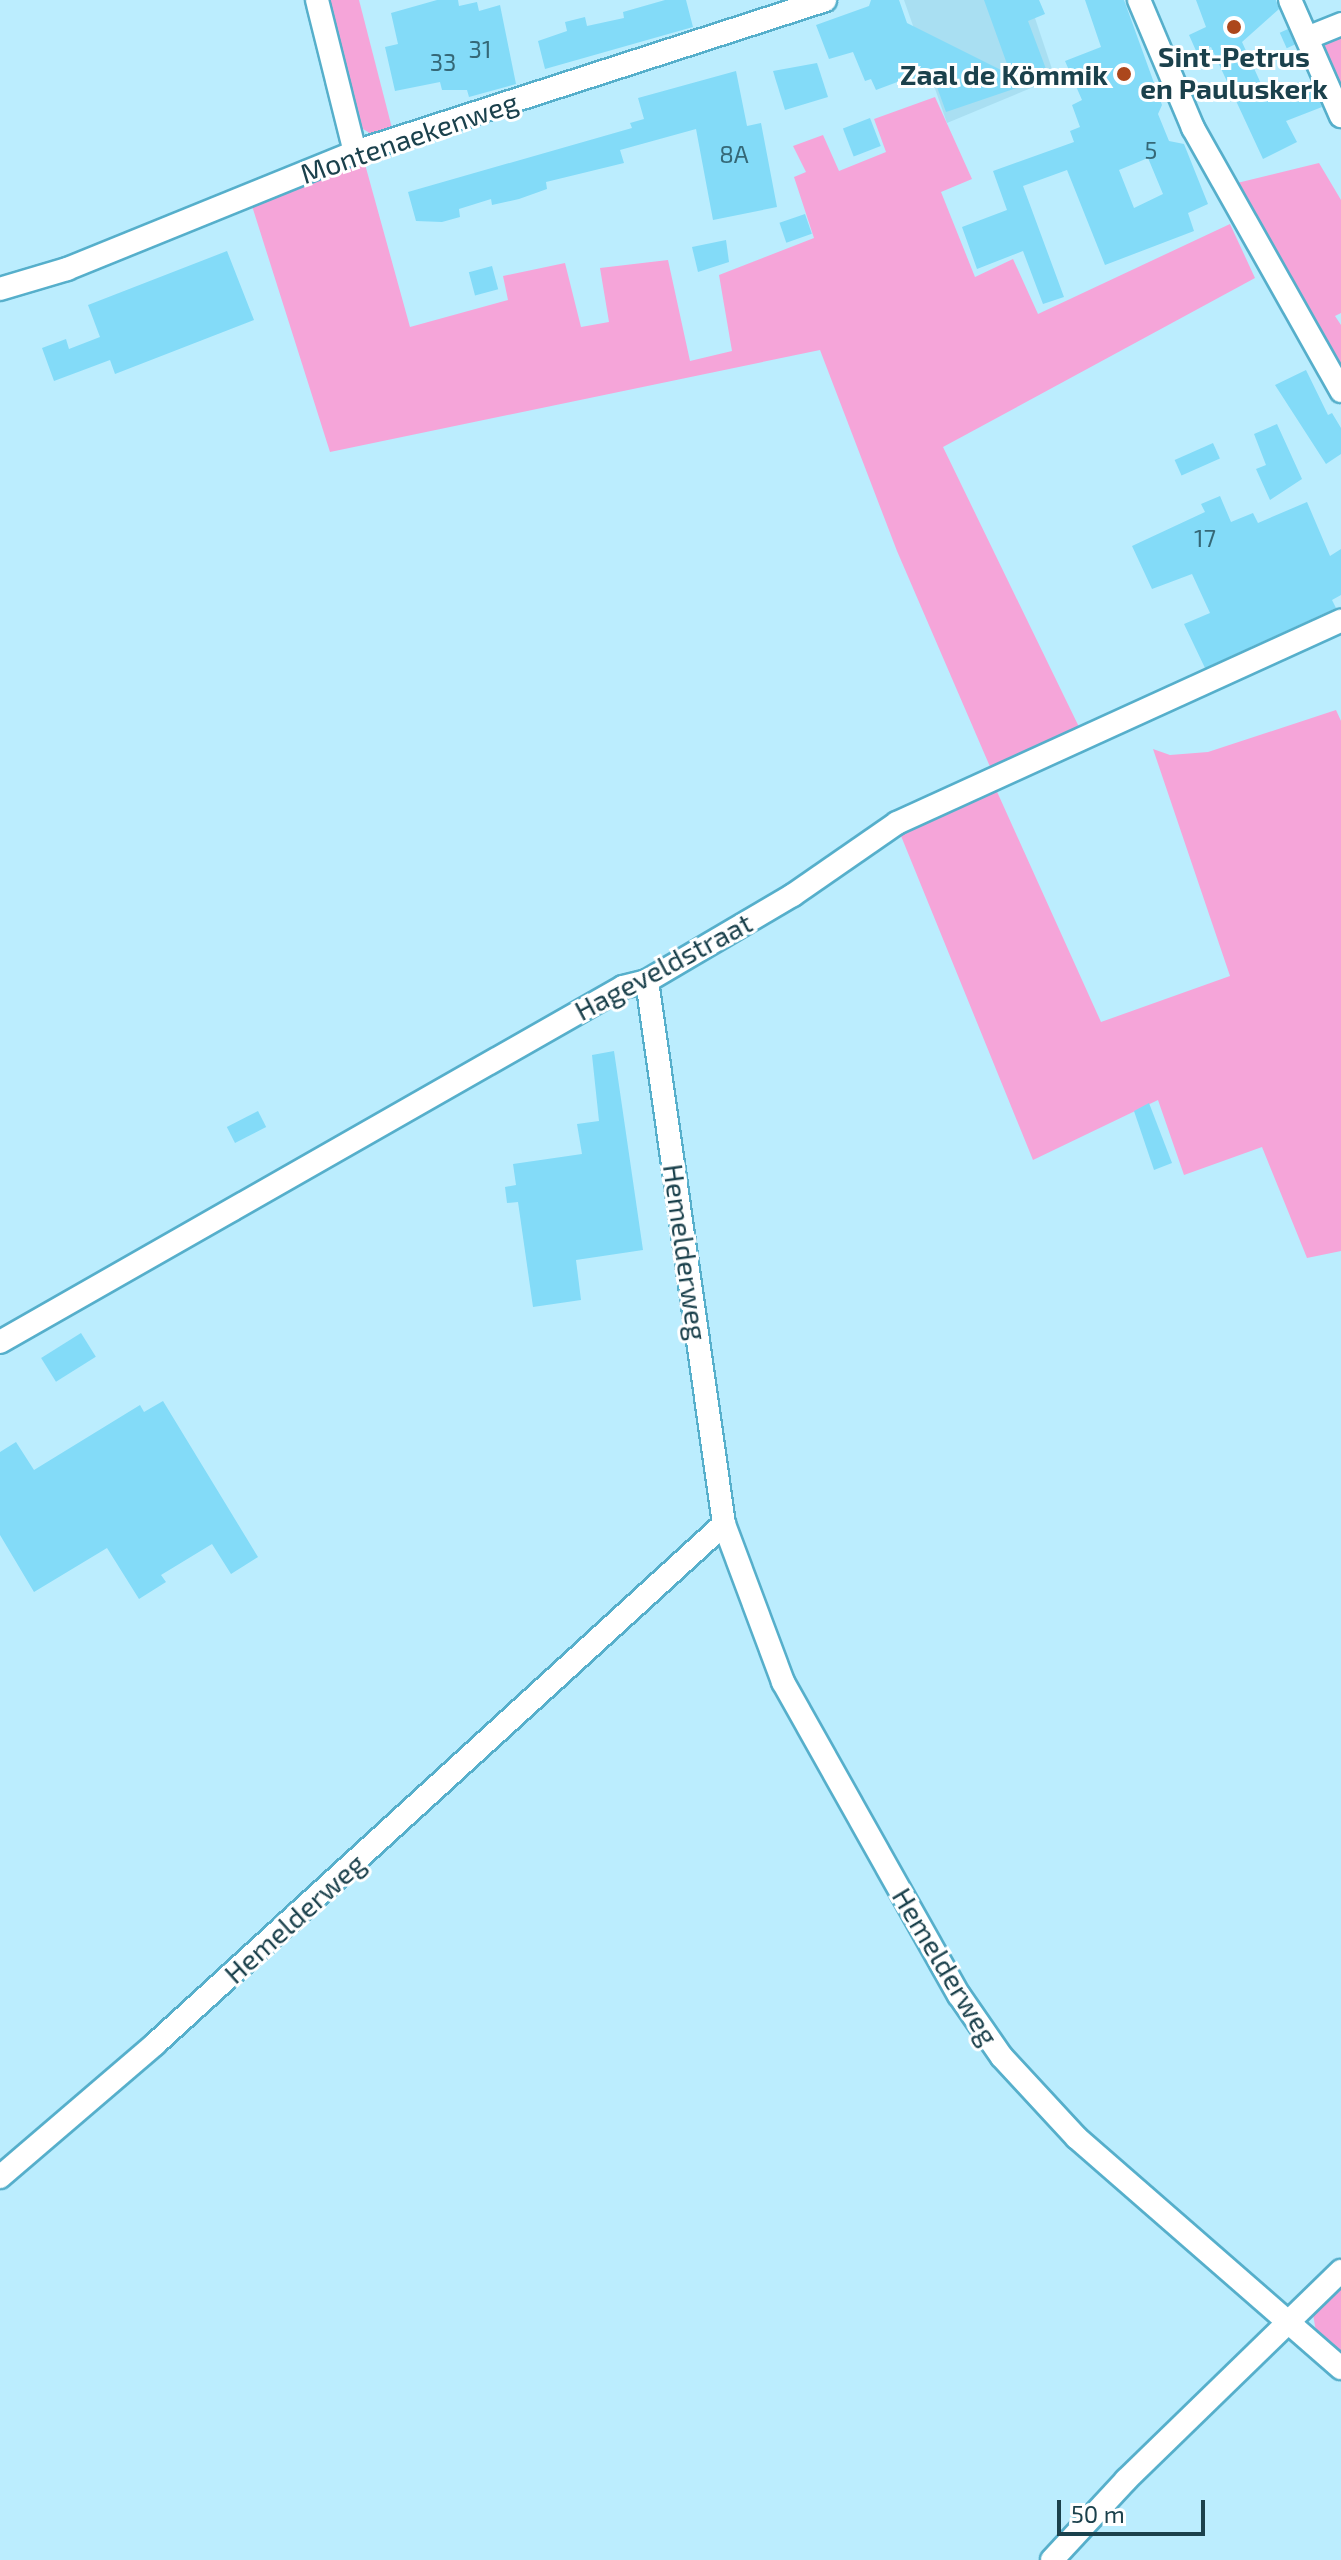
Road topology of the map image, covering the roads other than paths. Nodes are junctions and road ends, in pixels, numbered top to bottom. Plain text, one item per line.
1 (317, 0) edge
2 (825, 0) edge
3 (1139, 0) edge
4 (1290, 0) edge
5 (1341, 24) edge
6 (1307, 38) junction
7 (1341, 116) edge
8 (355, 152) junction
9 (0, 289) edge
10 (1341, 391) edge
11 (1341, 621) edge
12 (647, 981) junction
13 (0, 1342) edge
14 (724, 1524) junction
15 (0, 2177) edge
16 (1341, 2271) edge
17 (1287, 2321) junction
18 (1341, 2368) edge
19 (1052, 2560) edge

1 - 8 street
2 - 8 street, Montenaekenweg
3 - 10 street
4 - 6 street
5 - 6 street
6 - 7 street
8 - 9 street, Montenaekenweg
11 - 12 street, Hageveldstraat
12 - 13 street, Hageveldstraat
12 - 14 street, Hemelderweg
14 - 15 street, Hemelderweg
14 - 17 street, Hemelderweg
16 - 17 street
17 - 18 street, Hemelderweg
17 - 19 street

